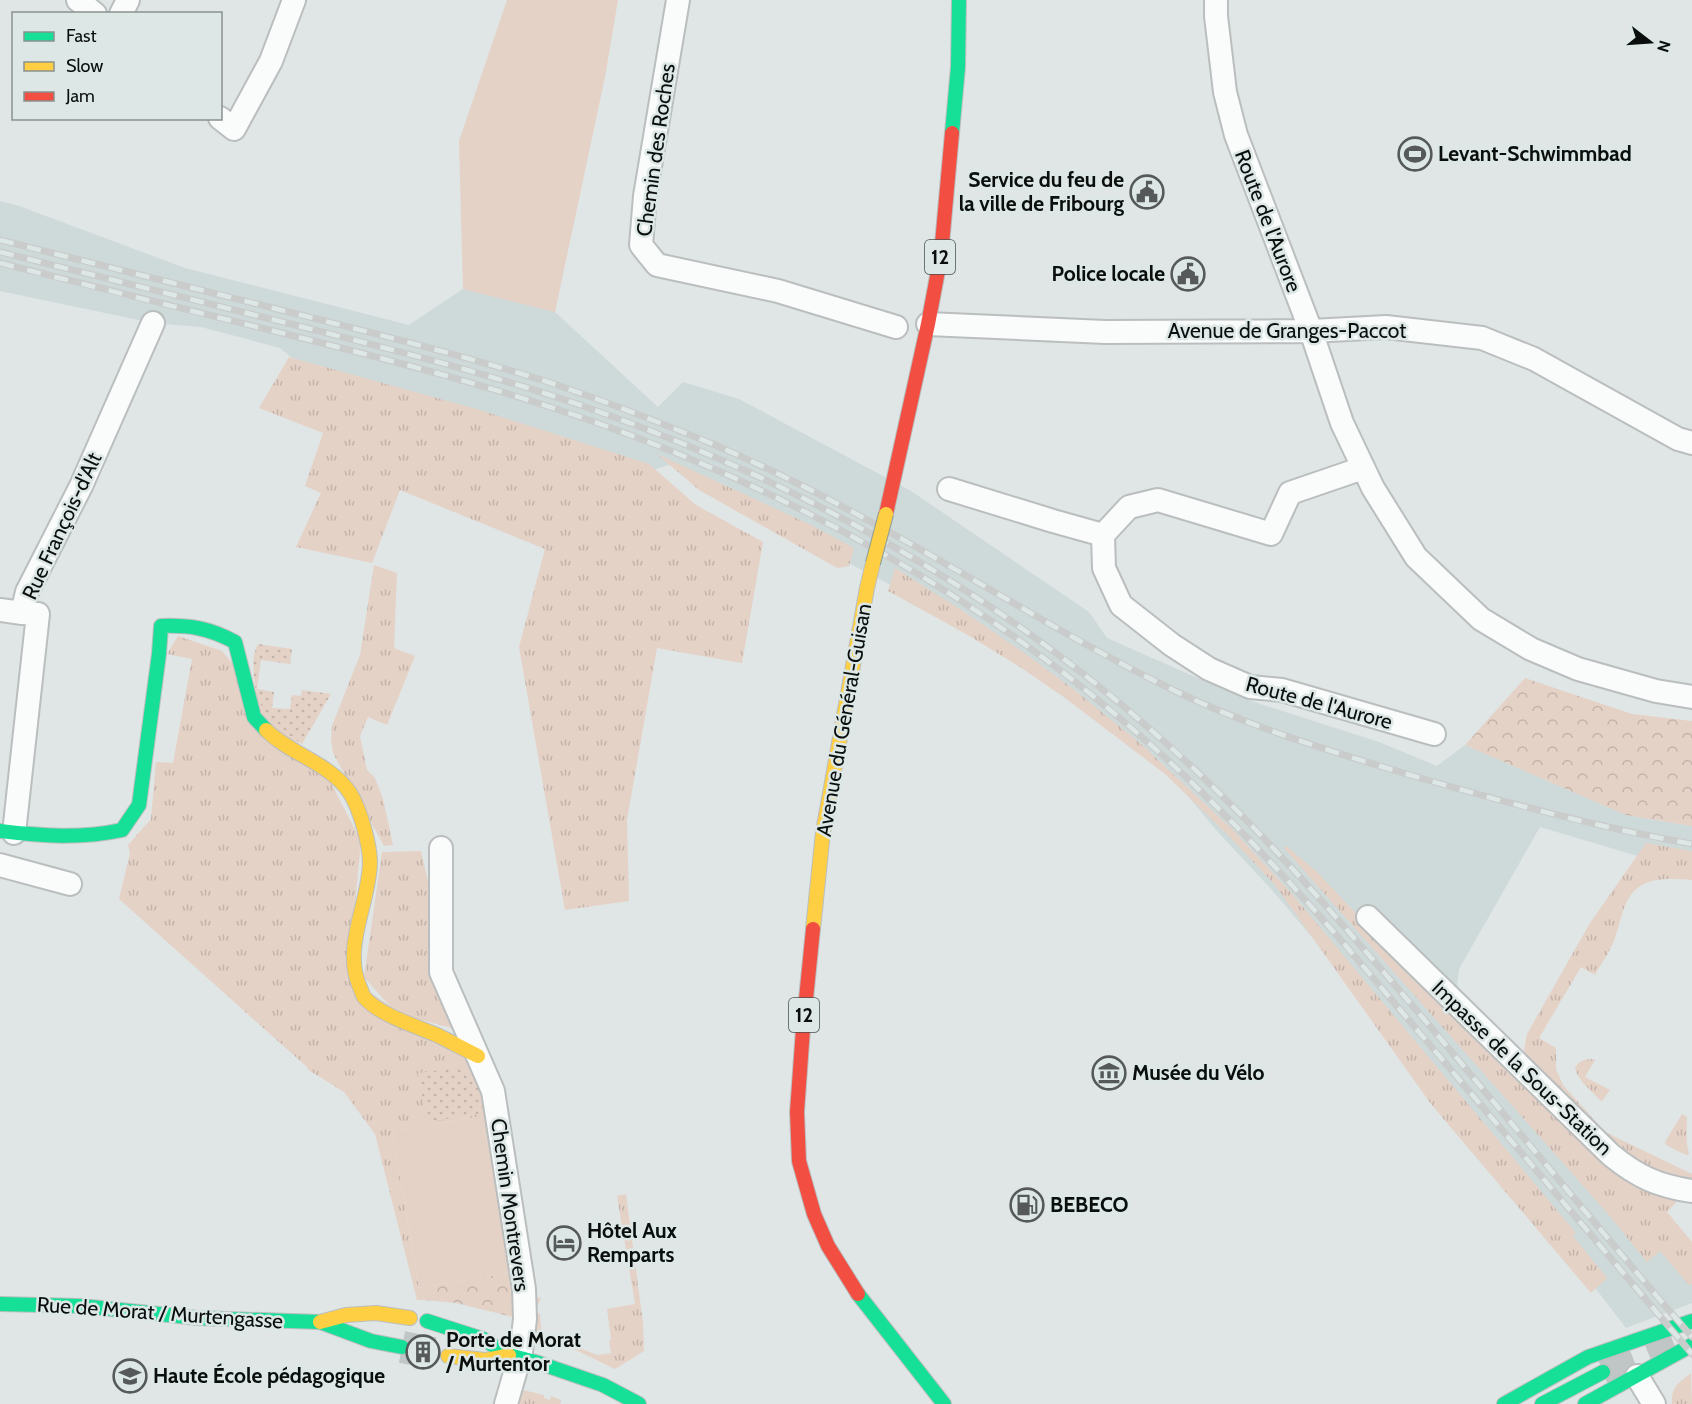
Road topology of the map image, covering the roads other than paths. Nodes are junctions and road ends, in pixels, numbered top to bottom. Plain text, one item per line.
1 (78, 0) edge
2 (294, 0) edge
3 (678, 0) edge
4 (959, 0) edge
5 (1216, 0) edge
6 (93, 12) edge
7 (227, 123) edge
8 (153, 323) dead end
9 (928, 324) junction
10 (896, 327) dead end
11 (1311, 332) junction
12 (1692, 443) edge
13 (1363, 468) junction
14 (949, 489) dead end
15 (1104, 535) junction
16 (0, 610) edge
17 (22, 613) junction
18 (1692, 697) edge
19 (1434, 734) dead end
20 (7, 832) edge
21 (441, 848) dead end
22 (0, 864) edge
23 (70, 884) dead end
24 (1368, 917) dead end
25 (478, 1056) junction
26 (1692, 1191) edge
27 (0, 1304) edge
28 (410, 1318) dead end
29 (427, 1321) dead end
30 (1692, 1321) edge
31 (320, 1322) junction
32 (1692, 1345) edge
33 (402, 1347) tunnel mouth
34 (448, 1356) tunnel mouth
35 (514, 1356) junction
36 (1603, 1372) tunnel mouth
37 (1637, 1376) junction
38 (506, 1404) edge
39 (639, 1404) edge
40 (944, 1404) edge
41 (1504, 1404) edge
42 (1542, 1404) edge
43 (1585, 1404) edge
44 (1654, 1404) edge

1 - 6 street
2 - 7 street
3 - 10 street, Chemin des Roches
4 - 9 main road, Avenue du Général-Guisan / 12
5 - 11 street, Route de l'Aurore
8 - 17 street, Rue François-d'Alt
9 - 11 street, Avenue de Granges-Paccot
9 - 40 main road, Avenue du Général-Guisan / 12, bridge
11 - 12 street, Avenue de Granges-Paccot
11 - 13 street, Route de l'Aurore
13 - 15 street
13 - 18 street, Route de l'Aurore
14 - 15 street
15 - 19 street, Route de l'Aurore
16 - 17 street
17 - 20 street, Rue François-d'Alt
20 - 25 main road
21 - 25 street, Chemin Montrevers
22 - 23 street
24 - 26 street, Impasse de la Sous-Station
25 - 35 street, Chemin Montrevers
27 - 31 main road, Rue de Morat / Murtengasse
28 - 31 main road
29 - 35 main road
30 - 41 main road
31 - 33 main road
32 - 37 main road
34 - 35 main road
35 - 38 street, Chemin Montrevers
35 - 39 main road
36 - 42 main road
37 - 43 main road
37 - 44 street

